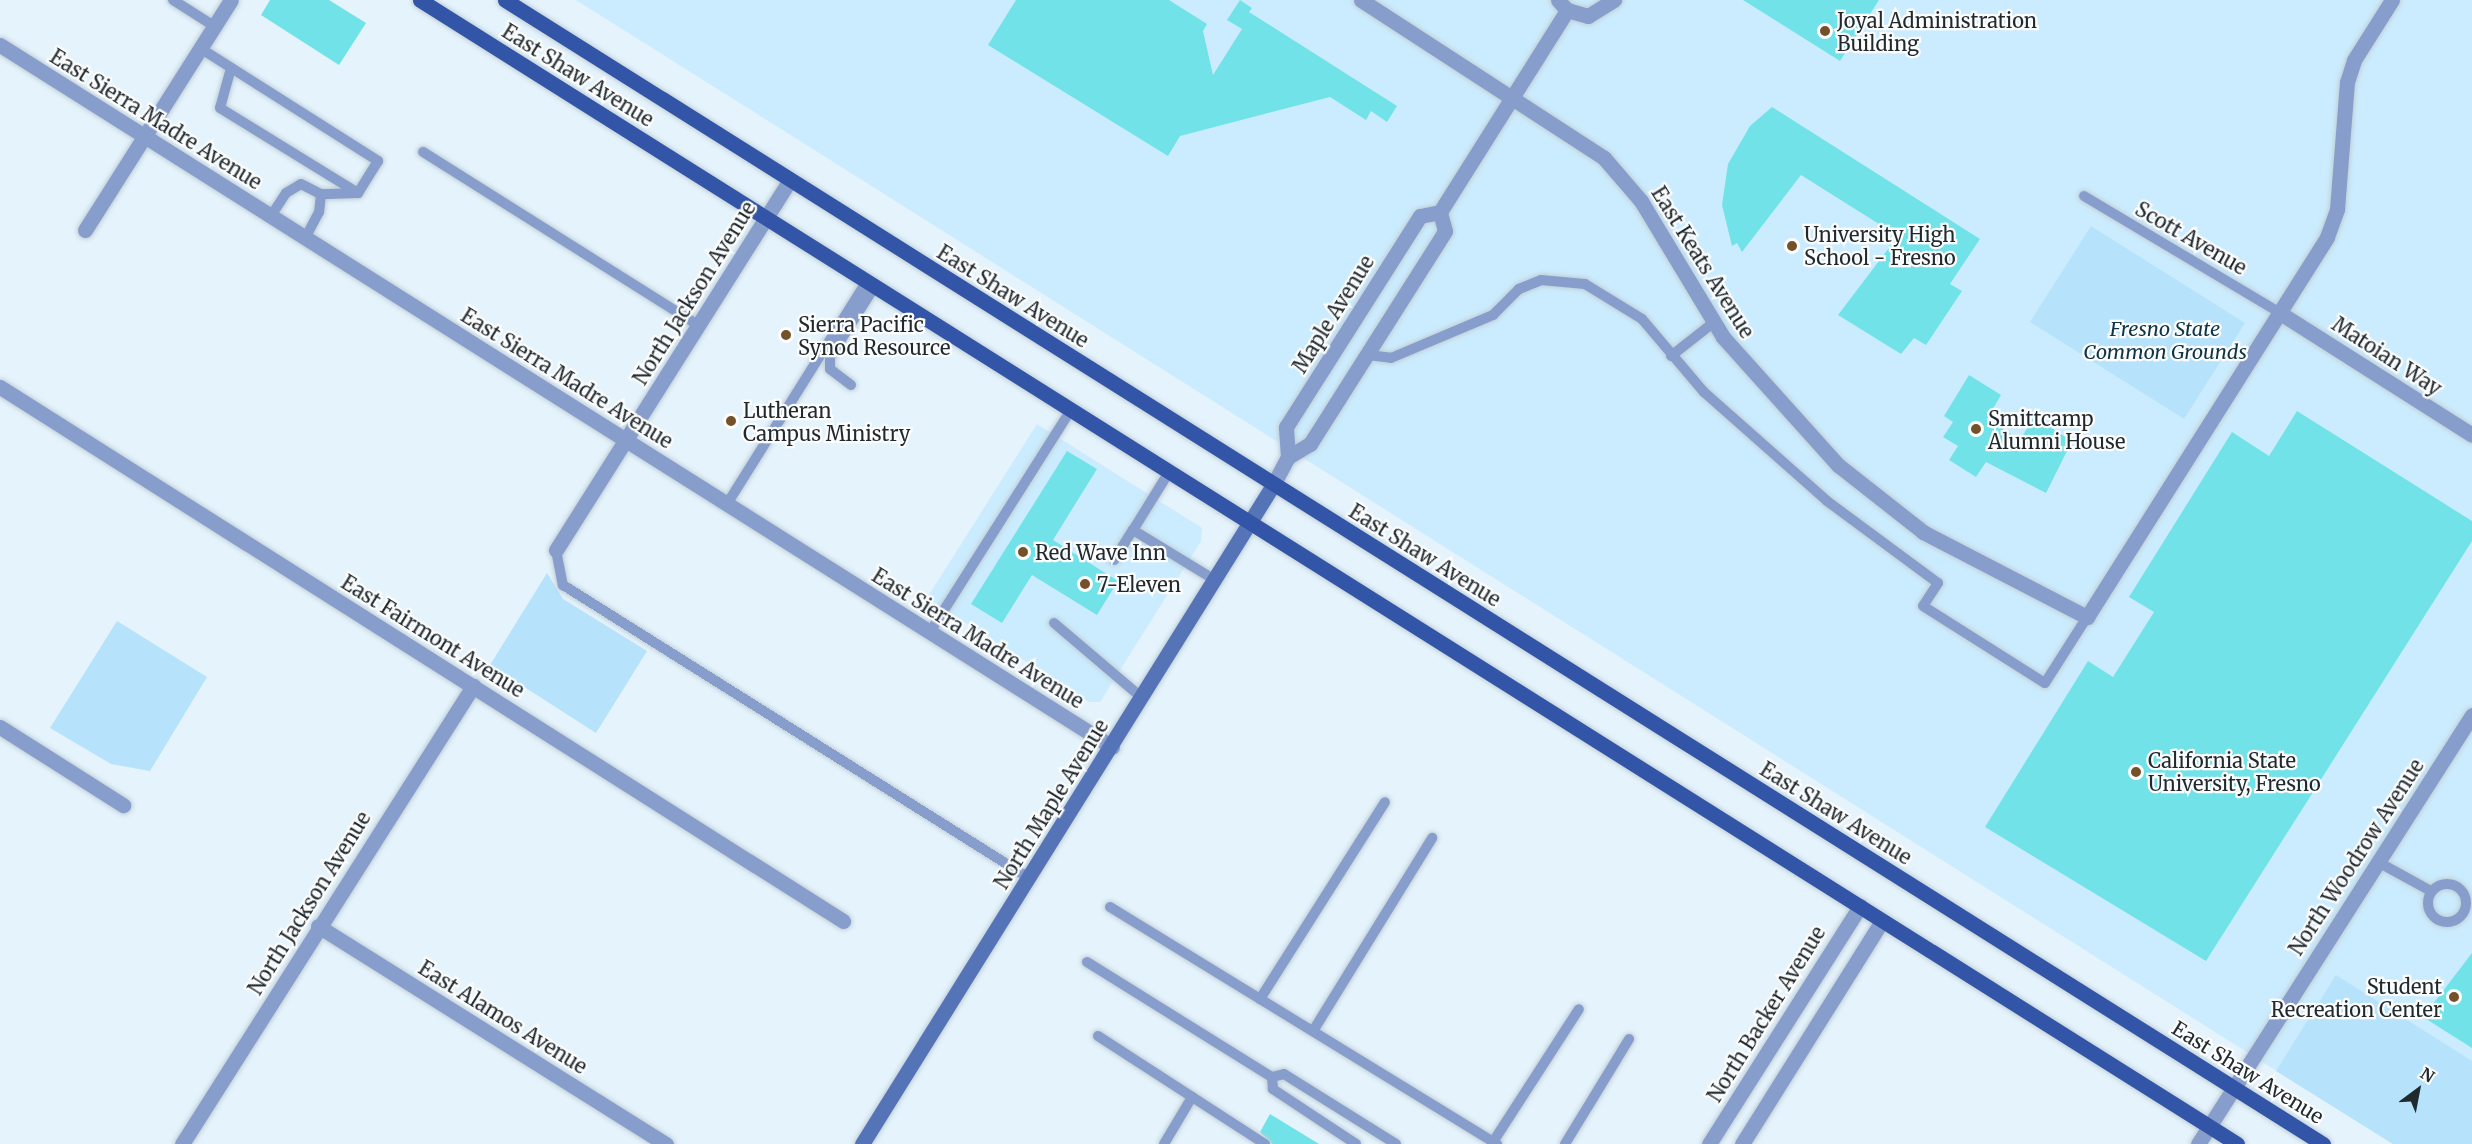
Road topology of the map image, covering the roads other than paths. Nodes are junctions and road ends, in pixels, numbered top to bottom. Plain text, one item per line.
1 (173, 0) edge
2 (231, 0) edge
3 (420, 0) edge
4 (505, 0) edge
5 (1361, 0) edge
6 (1614, 0) edge
7 (2392, 0) edge
8 (1563, 5) edge
9 (214, 26) junction
10 (0, 45) edge
11 (200, 48) junction
12 (231, 68) junction
13 (1514, 97) junction
14 (144, 136) junction
15 (423, 153) dead end
16 (790, 180) junction
17 (358, 193) junction
18 (321, 195) junction
19 (2084, 196) dead end
20 (1440, 212) junction
21 (272, 216) junction
22 (766, 218) junction
23 (85, 230) dead end
24 (305, 238) junction
25 (871, 284) junction
26 (2280, 313) junction
27 (1713, 323) junction
28 (698, 325) junction
29 (1368, 356) junction
30 (1671, 356) junction
31 (851, 385) dead end
32 (0, 387) edge
33 (1071, 410) junction
34 (2472, 435) edge
35 (626, 440) junction
36 (1288, 458) junction
37 (1169, 472) junction
38 (1273, 485) junction
39 (727, 504) junction
40 (1249, 523) junction
41 (1133, 530) junction
42 (556, 550) joint
43 (1114, 560) dead end
44 (1215, 580) junction
45 (2087, 617) junction
46 (1054, 623) dead end
47 (930, 632) junction
48 (473, 686) junction
49 (1142, 698) junction
50 (2472, 715) edge
51 (0, 727) edge
52 (1112, 747) junction
53 (1385, 802) dead end
54 (123, 805) dead end
55 (1432, 838) dead end
56 (2378, 862) junction
57 (1029, 878) junction
58 (2431, 891) dead end
59 (1860, 906) junction
60 (1110, 907) dead end
61 (843, 921) dead end
62 (1882, 921) junction
63 (318, 926) junction
64 (1087, 962) dead end
65 (1260, 999) junction
66 (1579, 1009) dead end
67 (1313, 1031) junction
68 (1098, 1036) dead end
69 (1629, 1039) dead end
70 (1272, 1077) junction
71 (2233, 1088) junction
72 (1192, 1097) junction
73 (2209, 1126) junction
74 (1495, 1143) edge
75 (182, 1144) edge
76 (666, 1144) edge
77 (862, 1144) edge
78 (1164, 1144) edge
79 (1265, 1144) edge
80 (1356, 1144) edge
81 (1396, 1144) edge
82 (1565, 1144) edge
83 (1709, 1144) edge
84 (1742, 1144) edge
85 (2198, 1144) edge
86 (2237, 1144) edge
87 (2323, 1144) edge

1 - 9 lane
2 - 9 street
3 - 22 main road, East Shaw Avenue
4 - 16 main road, East Shaw Avenue
5 - 13 street, East Keats Avenue
6 - 8 street
7 - 26 street
8 - 13 street
9 - 11 street
10 - 14 street, East Sierra Madre Avenue
11 - 12 lane
11 - 14 street
12 - 17 lane
12 - 17 lane
13 - 20 street
13 - 27 street, East Keats Avenue
14 - 21 street, East Sierra Madre Avenue
14 - 23 street
15 - 28 lane
16 - 22 street, North Jackson Avenue
16 - 38 main road, East Shaw Avenue
17 - 18 lane
18 - 21 lane
18 - 24 lane
19 - 26 lane, Scott Avenue
20 - 29 street
20 - 36 street, Maple Avenue
21 - 24 street, East Sierra Madre Avenue
22 - 25 main road, East Shaw Avenue
22 - 28 street, North Jackson Avenue
24 - 35 street, East Sierra Madre Avenue
25 - 31 lane
25 - 33 main road, East Shaw Avenue
25 - 39 lane
26 - 34 street, Matoian Way
26 - 45 street
27 - 30 lane
27 - 45 street, East Keats Avenue
28 - 35 street, North Jackson Avenue
29 - 30 lane
29 - 36 street
30 - 45 lane
32 - 48 street, East Fairmont Avenue
33 - 37 main road, East Shaw Avenue
33 - 47 lane
35 - 39 street, East Sierra Madre Avenue
35 - 42 street, North Jackson Avenue
36 - 38 street
37 - 40 main road, East Shaw Avenue
37 - 41 lane
38 - 40 street, North Maple Avenue
38 - 71 main road, East Shaw Avenue
39 - 47 street, East Sierra Madre Avenue
40 - 44 street, North Maple Avenue
40 - 59 main road, East Shaw Avenue
41 - 43 lane
41 - 44 lane
42 - 57 lane
44 - 49 street, North Maple Avenue
46 - 49 lane
47 - 52 street, East Sierra Madre Avenue
48 - 61 street, East Fairmont Avenue
48 - 63 street, North Jackson Avenue
49 - 52 street, North Maple Avenue
50 - 56 street, North Woodrow Avenue
51 - 54 street
52 - 57 street, North Maple Avenue
53 - 65 lane
55 - 67 lane
56 - 58 lane
56 - 71 street, North Woodrow Avenue
57 - 77 street, North Maple Avenue
59 - 62 main road, East Shaw Avenue
59 - 83 street, North Backer Avenue
60 - 65 lane
62 - 73 main road, East Shaw Avenue
62 - 84 street
63 - 75 street, North Jackson Avenue
63 - 76 street, East Alamos Avenue
64 - 70 lane
65 - 67 lane
66 - 74 lane
67 - 74 lane
68 - 72 lane
69 - 82 lane
70 - 80 lane
70 - 81 lane
71 - 73 street, North Woodrow Avenue
71 - 87 main road, East Shaw Avenue
72 - 78 lane
72 - 79 lane
73 - 85 street, North Woodrow Avenue
73 - 86 main road, East Shaw Avenue

